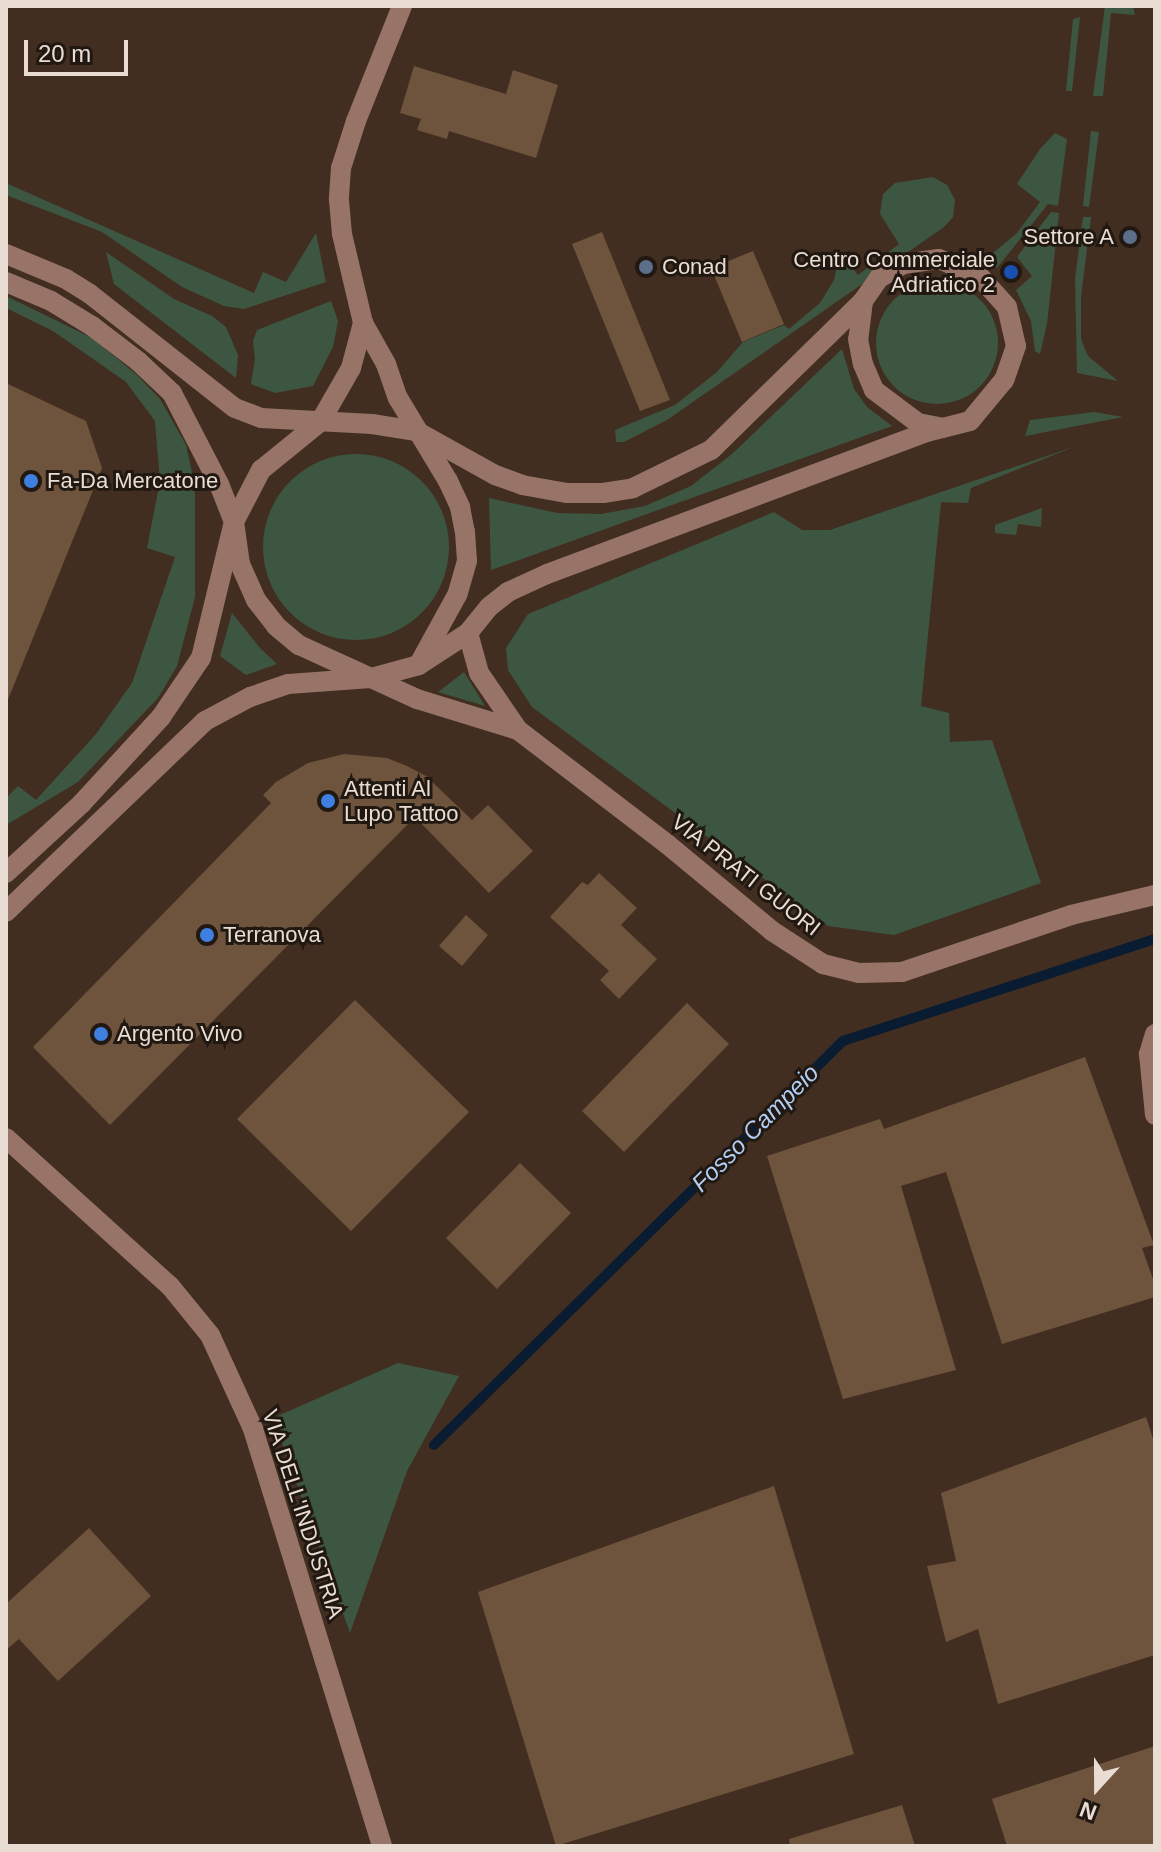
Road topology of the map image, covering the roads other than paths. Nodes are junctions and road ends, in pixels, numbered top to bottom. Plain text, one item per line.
1 (402, 6) edge
2 (6, 254) edge
3 (6, 282) edge
4 (863, 301) junction
5 (363, 323) junction
6 (320, 422) junction
7 (944, 428) junction
8 (416, 431) junction
9 (234, 522) junction
10 (468, 633) junction
11 (419, 665) junction
12 (371, 678) junction
13 (518, 730) junction
14 (82, 803) junction
15 (6, 873) edge
16 (6, 894) edge
17 (1155, 895) edge
18 (6, 912) edge
19 (1155, 1034) edge
20 (1155, 1115) edge
21 (6, 1138) edge
22 (382, 1846) edge

1 - 5 street
2 - 6 street
3 - 9 street
4 - 7 street
4 - 7 street, VIA PRATI GUORI
4 - 8 street, VIA PRATI GUORI
5 - 6 street
5 - 8 street
6 - 8 street
6 - 9 street
7 - 10 street, VIA PRATI GUORI
8 - 11 street
9 - 12 street
9 - 14 street
10 - 11 street, VIA PRATI GUORI
10 - 13 street, VIA PRATI GUORI
11 - 12 street, VIA PRATI GUORI
12 - 13 street, VIA PRATI GUORI
12 - 18 street, VIA PRATI GUORI
13 - 17 street, VIA PRATI GUORI
14 - 15 street
14 - 16 street
19 - 20 street
21 - 22 street, VIA DELL'INDUSTRIA

